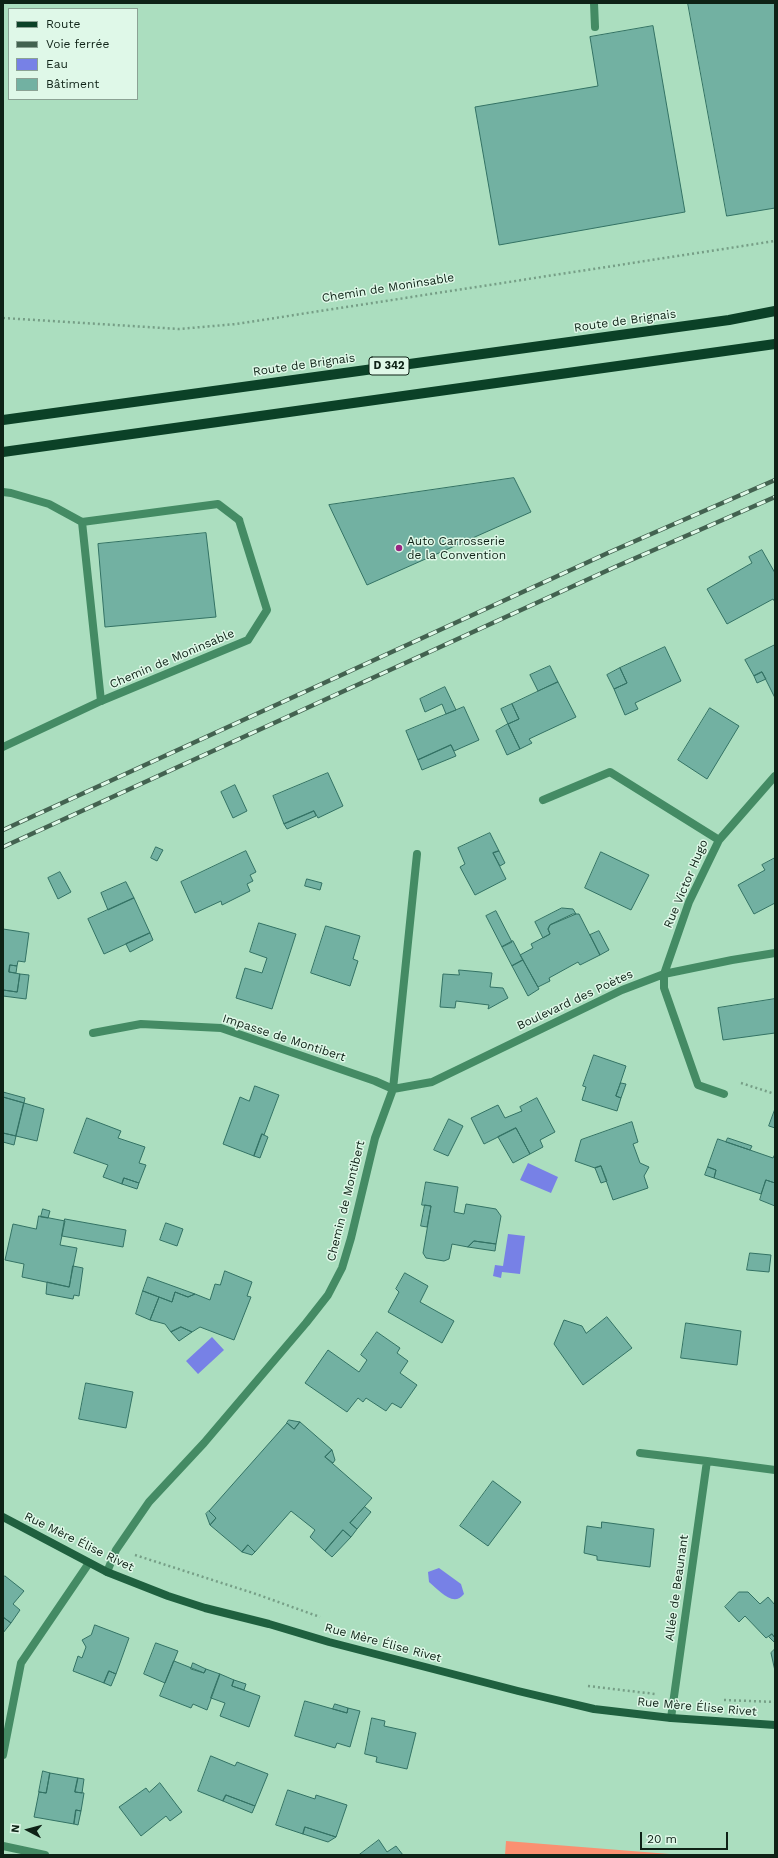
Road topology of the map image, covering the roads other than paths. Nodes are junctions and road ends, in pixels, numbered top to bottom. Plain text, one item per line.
1 (594, 3) edge
2 (595, 27) dead end
3 (775, 311) edge
4 (775, 344) edge
5 (3, 420) edge
6 (3, 452) edge
7 (3, 492) edge
8 (82, 522) junction
9 (101, 701) junction
10 (3, 747) edge
11 (775, 776) edge
12 (543, 800) dead end
13 (719, 840) junction
14 (417, 854) dead end
15 (775, 953) edge
16 (664, 974) junction
17 (93, 1033) dead end
18 (393, 1089) junction
19 (724, 1094) road end
20 (640, 1453) dead end
21 (707, 1461) junction
22 (775, 1470) edge
23 (3, 1517) edge
24 (89, 1563) junction
25 (107, 1572) junction
26 (671, 1718) junction
27 (775, 1725) edge
28 (3, 1755) edge
29 (3, 1846) edge
30 (45, 1855) edge

1 - 2 street
3 - 5 main road, Route de Brignais / D 342
4 - 6 main road
7 - 8 street
8 - 9 street, Chemin de Moninsable
8 - 9 street, Chemin de Moninsable
9 - 10 street, Chemin de Moninsable
11 - 13 street, Rue Victor Hugo
12 - 13 street
13 - 16 street, Rue Victor Hugo
14 - 18 street, Chemin de Montibert
15 - 16 street, Boulevard des Poètes
16 - 18 street, Boulevard des Poètes
16 - 19 street
17 - 18 street, Impasse de Montibert
18 - 25 street, Chemin de Montibert
20 - 21 street
21 - 22 street
21 - 26 street, Allée de Beaunant
23 - 24 street, Rue Mère Élise Rivet
24 - 25 street, Rue Mère Élise Rivet
24 - 28 street
25 - 26 street, Rue Mère Élise Rivet
26 - 27 street, Rue Mère Élise Rivet
29 - 30 street

